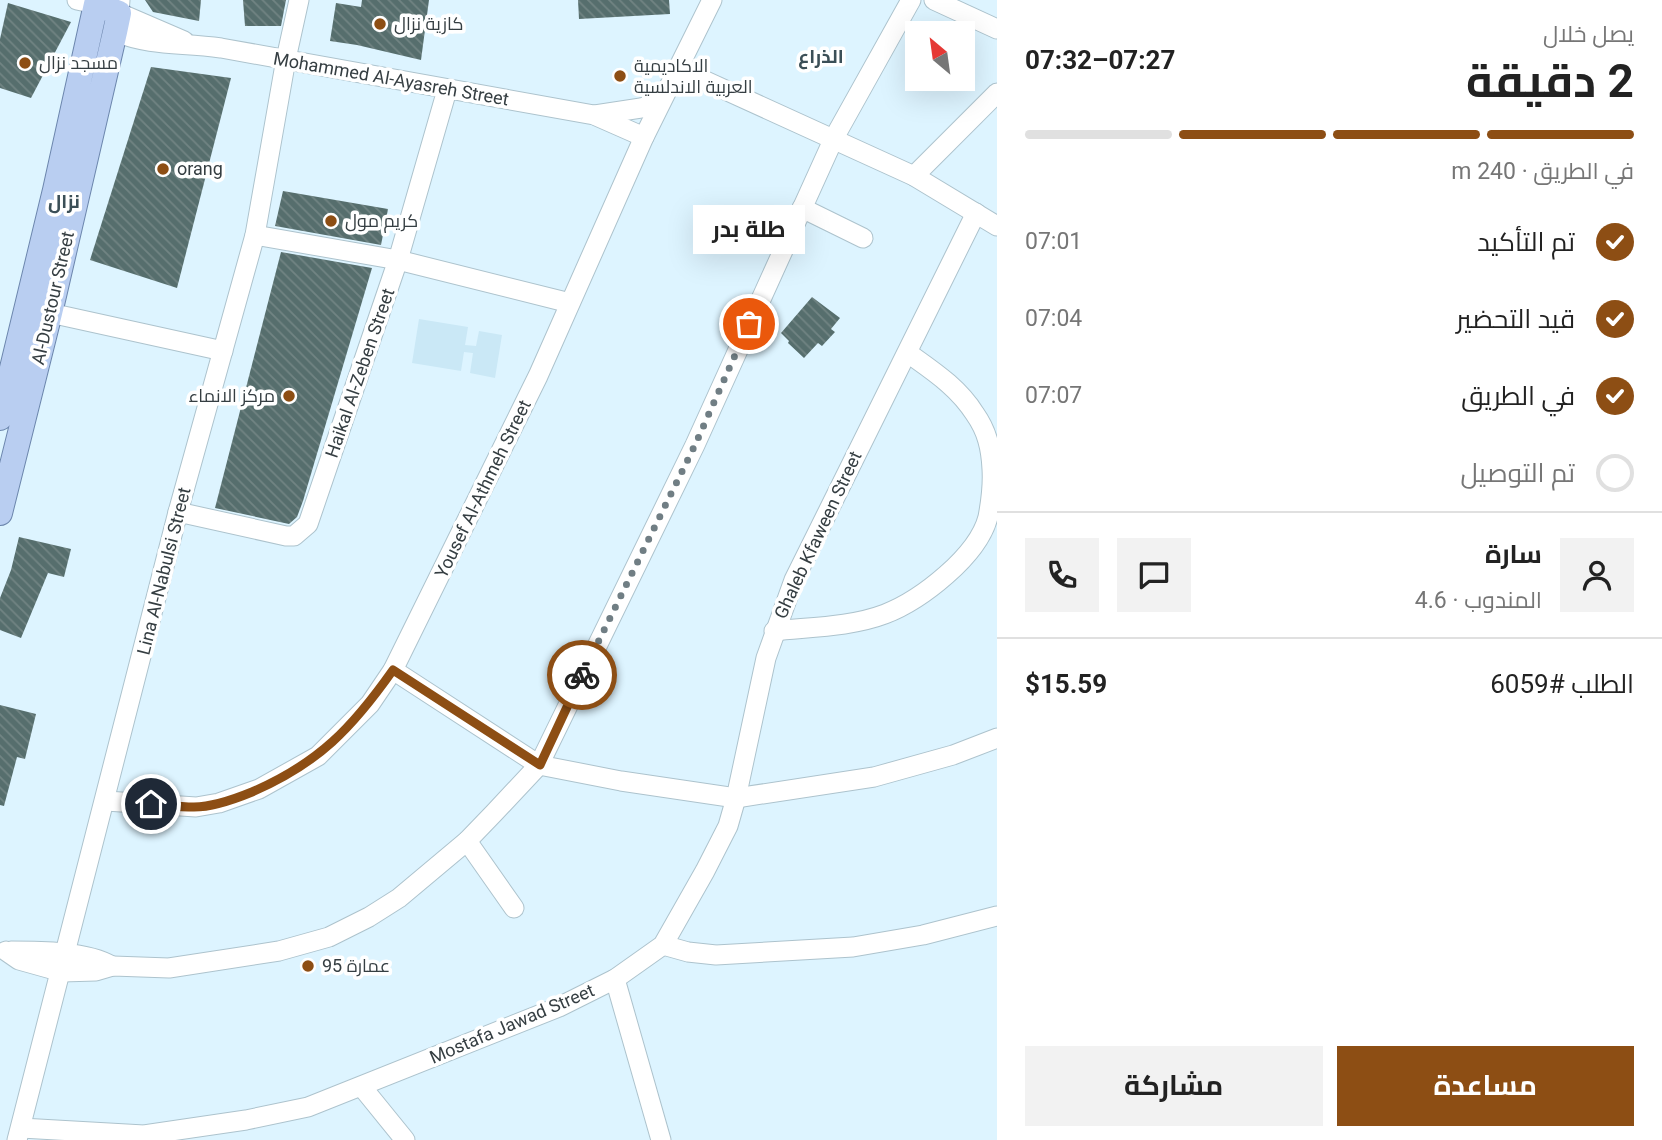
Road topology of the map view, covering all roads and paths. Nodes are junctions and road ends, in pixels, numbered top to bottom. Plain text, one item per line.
1 (299, 0) edge
2 (712, 0) edge
3 (911, 0) edge
4 (934, 0) edge
5 (102, 10) edge
6 (997, 29) edge
7 (286, 59) junction
8 (677, 68) junction
9 (447, 90) junction
10 (997, 93) edge
11 (660, 102) junction
12 (594, 115) junction
13 (644, 137) junction
14 (834, 138) junction
15 (914, 176) junction
16 (802, 208) junction
17 (975, 213) junction
18 (997, 226) edge
19 (255, 235) junction
20 (863, 237) dead end
21 (398, 260) junction
22 (570, 303) junction
23 (50, 313) junction
24 (223, 351) junction
25 (908, 353) junction
26 (0, 418) edge
27 (178, 512) junction
28 (0, 513) edge
29 (992, 521) edge
30 (774, 631) junction
31 (393, 670) junction
32 (997, 738) edge
33 (540, 765) junction
34 (736, 798) junction
35 (106, 801) junction
36 (467, 841) junction
37 (514, 908) dead end
38 (997, 916) edge
39 (663, 945) junction
40 (3, 950) edge
41 (64, 963) junction
42 (615, 979) junction
43 (362, 1087) junction
44 (19, 1134) edge
45 (143, 1138) edge
46 (405, 1140) edge
47 (661, 1140) edge

1 - 7 street, Lina Al-Nabulsi Street
2 - 8 street, Yousef Al-Athmeh Street
3 - 14 street
4 - 6 street
5 - 7 street, Mohammed Al-Ayasreh Street
5 - 23 main road, Al-Dustour Street
5 - 26 main road, Al-Dustour Street
7 - 9 street, Mohammed Al-Ayasreh Street
7 - 19 street, Lina Al-Nabulsi Street
8 - 11 street, Yousef Al-Athmeh Street
8 - 14 street
9 - 12 street, Mohammed Al-Ayasreh Street
9 - 21 street, Haikal Al-Zeben Street
10 - 15 street
11 - 12 street, Mohammed Al-Ayasreh Street
11 - 13 street, Yousef Al-Athmeh Street
12 - 13 street, Mohammed Al-Ayasreh Street
13 - 22 street, Yousef Al-Athmeh Street
14 - 15 street
14 - 16 street
15 - 17 street
16 - 20 street
16 - 33 street
17 - 18 street
17 - 25 street, Ghaleb Kfaween Street
19 - 21 street
19 - 24 street, Lina Al-Nabulsi Street
21 - 22 street
21 - 27 street, Haikal Al-Zeben Street
22 - 31 street, Yousef Al-Athmeh Street
23 - 24 street
23 - 28 main road, Al-Dustour Street
24 - 27 street, Lina Al-Nabulsi Street
25 - 29 street
25 - 30 street, Ghaleb Kfaween Street
27 - 35 street, Lina Al-Nabulsi Street
29 - 30 street
30 - 34 street, Ghaleb Kfaween Street
31 - 33 street
31 - 35 street, Yousef Al-Athmeh Street
32 - 34 street
33 - 34 street
33 - 36 street
34 - 39 street, Ghaleb Kfaween Street
35 - 41 street, Lina Al-Nabulsi Street
36 - 37 street
36 - 41 street
38 - 39 street
39 - 42 street, Mostafa Jawad Street
40 - 41 street
41 - 44 street, Lina Al-Nabulsi Street
42 - 43 street, Mostafa Jawad Street
42 - 47 street
43 - 45 street, Mostafa Jawad Street
43 - 46 street
44 - 45 street, Mostafa Jawad Street

